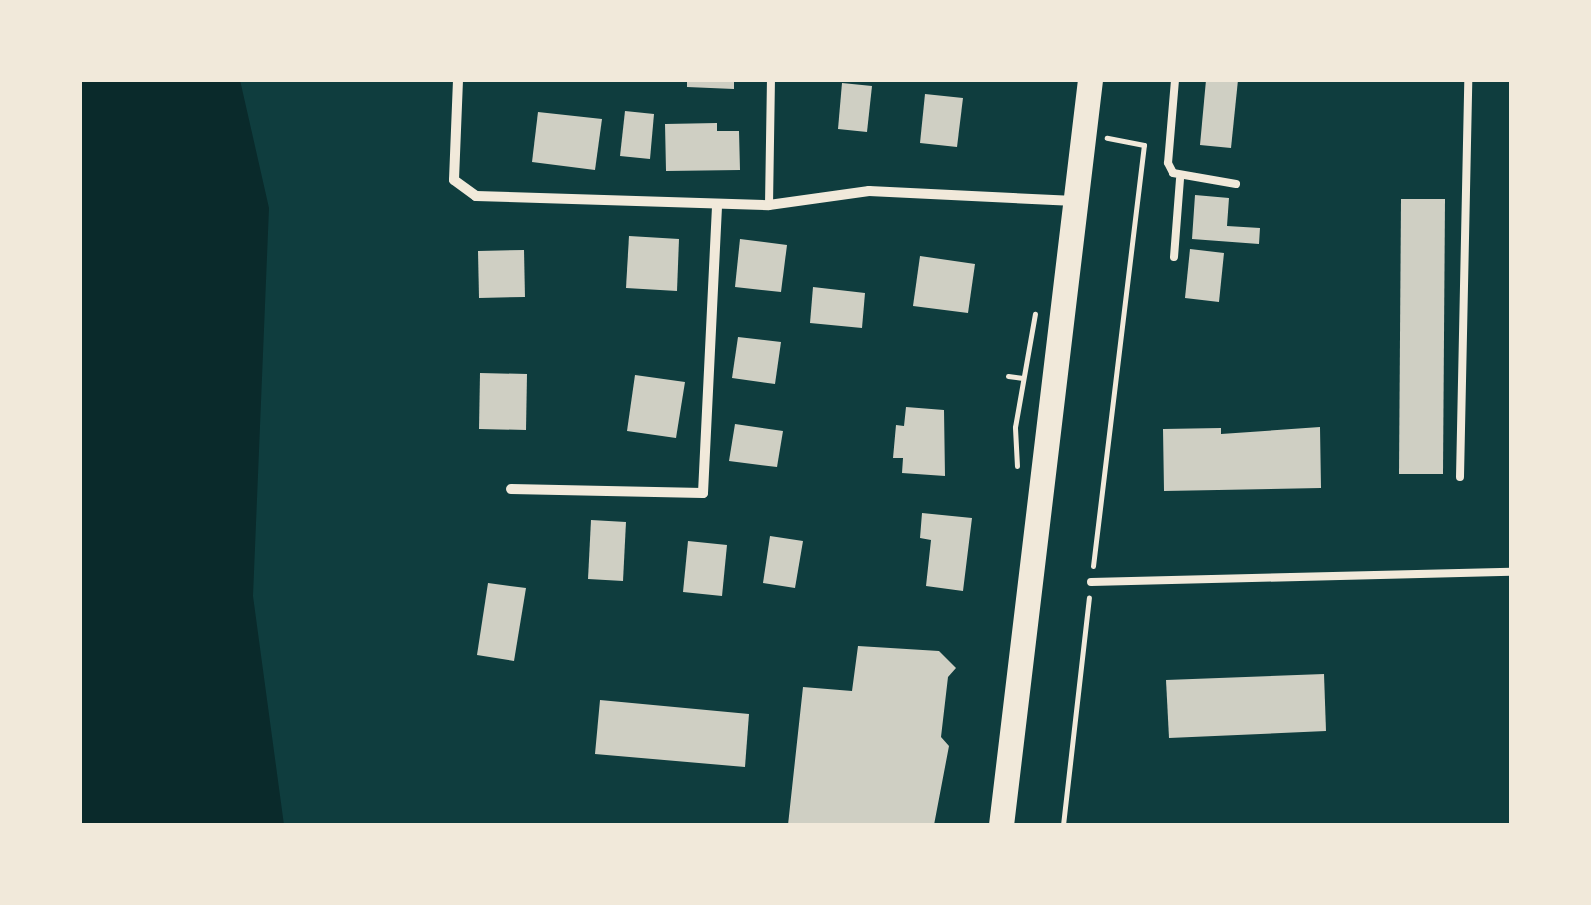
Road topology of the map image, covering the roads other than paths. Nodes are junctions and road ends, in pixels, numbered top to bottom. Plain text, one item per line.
1 (458, 80) edge
2 (771, 80) edge
3 (1090, 80) edge
4 (1174, 80) edge
5 (1468, 80) edge
6 (1180, 179) junction
7 (1236, 184) dead end
8 (1078, 201) junction
9 (769, 205) junction
10 (717, 206) junction
11 (1174, 257) dead end
12 (1460, 477) dead end
13 (511, 488) dead end
14 (1511, 572) edge
15 (1091, 582) road end
16 (1001, 825) edge

1 - 10 street
2 - 9 lane
3 - 8 main road
4 - 6 lane
5 - 12 lane
6 - 7 lane
6 - 11 lane
8 - 9 street
8 - 16 main road
9 - 10 street
10 - 13 street
14 - 15 lane

